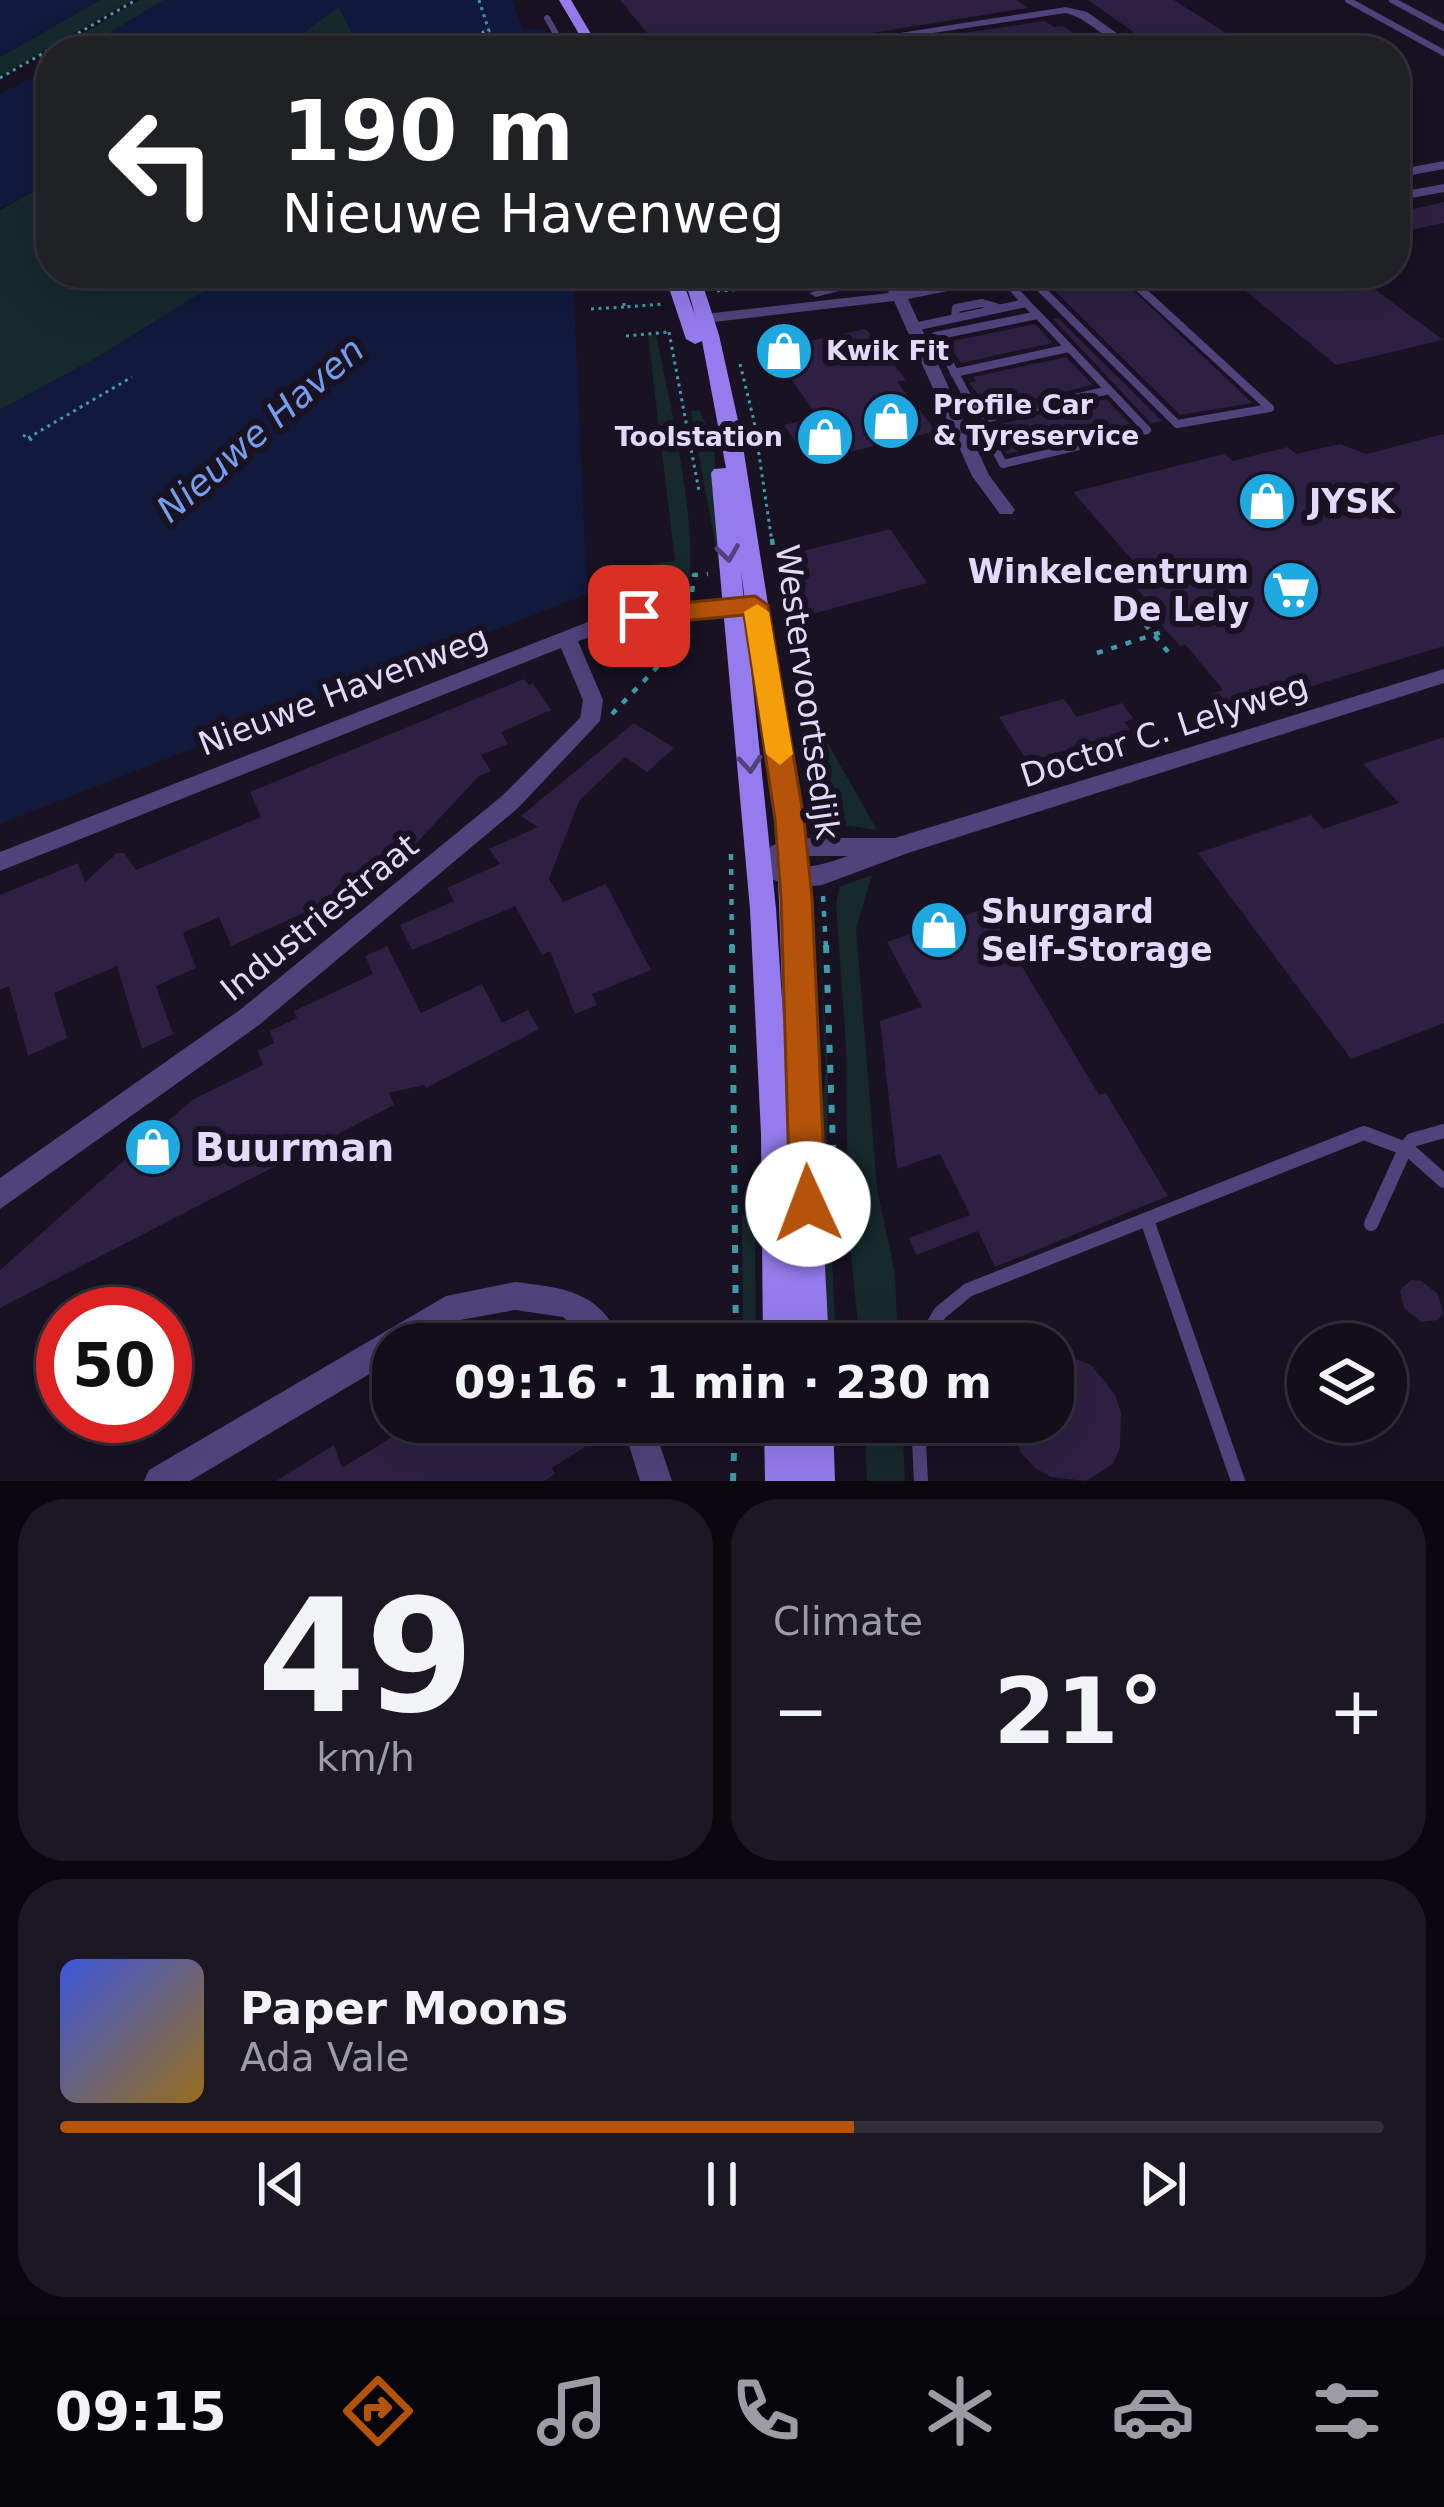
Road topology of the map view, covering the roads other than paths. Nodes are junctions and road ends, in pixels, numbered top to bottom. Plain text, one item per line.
1 (565, 0) edge
2 (1348, 0) edge
3 (1392, 0) edge
4 (547, 18) dead end
5 (1444, 28) edge
6 (901, 34) joint
7 (557, 36) edge
8 (586, 36) edge
9 (888, 36) edge
10 (1114, 36) edge
11 (1444, 53) edge
12 (1444, 165) edge
13 (1410, 171) edge
14 (1444, 188) edge
15 (1410, 194) edge
16 (678, 288) edge
17 (688, 288) edge
18 (830, 288) edge
19 (894, 288) edge
20 (941, 288) edge
21 (1020, 288) edge
22 (1040, 288) edge
23 (1140, 288) edge
24 (899, 296) junction
25 (1026, 302) junction
26 (685, 304) junction
27 (1038, 315) junction
28 (914, 327) junction
29 (1069, 348) junction
30 (954, 373) junction
31 (1109, 390) junction
32 (980, 420) junction
33 (1006, 510) dead end
34 (736, 606) junction
35 (567, 638) junction
36 (1444, 676) edge
37 (903, 845) junction
38 (792, 847) junction
39 (0, 862) edge
40 (759, 864) junction
41 (808, 877) junction
42 (1444, 1131) edge
43 (1406, 1147) junction
44 (1444, 1181) edge
45 (0, 1195) edge
46 (1148, 1220) junction
47 (1371, 1224) dead end
48 (427, 1323) edge
49 (592, 1323) edge
50 (780, 1323) edge
51 (812, 1323) edge
52 (934, 1323) edge
53 (372, 1356) edge
54 (644, 1443) edge
55 (782, 1443) edge
56 (816, 1443) edge
57 (919, 1443) edge
58 (160, 1481) edge
59 (656, 1481) edge
60 (783, 1481) edge
61 (817, 1481) edge
62 (921, 1481) edge
63 (1238, 1481) edge

1 - 8 main road
2 - 11 lane
3 - 5 lane
4 - 7 lane
6 - 9 street
6 - 10 street
12 - 13 street
14 - 15 street
16 - 26 main road, Westervoortsedijk
17 - 26 main road, Westervoortsedijk
18 - 26 street
19 - 24 street
20 - 24 street
21 - 25 lane
22 - 23 lane
24 - 26 street
24 - 28 street
25 - 27 lane
25 - 28 lane
26 - 34 main road, Westervoortsedijk
27 - 29 lane
27 - 30 lane
28 - 33 street
29 - 30 lane
29 - 31 lane
30 - 32 lane
31 - 32 lane
31 - 32 lane
34 - 35 street, Nieuwe Havenweg
34 - 38 main road, Westervoortsedijk
34 -> 40 main road, Westervoortsedijk
35 - 39 street, Nieuwe Havenweg
35 - 45 street, Industriestraat
36 - 37 street, Doctor C. Lelyweg
37 - 38 street, Doctor C. Lelyweg
37 - 41 street, Doctor C. Lelyweg
38 - 40 street, Doctor C. Lelyweg
38 - 41 main road, Westervoortsedijk
40 - 41 street
40 - 50 main road, Westervoortsedijk
41 - 51 main road, Westervoortsedijk
42 - 43 lane
43 - 44 lane
43 - 46 lane
43 - 47 lane
46 - 52 lane
46 - 63 lane
48 - 49 street
53 - 58 street
54 - 59 street
55 - 60 main road
56 - 61 main road
57 - 62 lane

